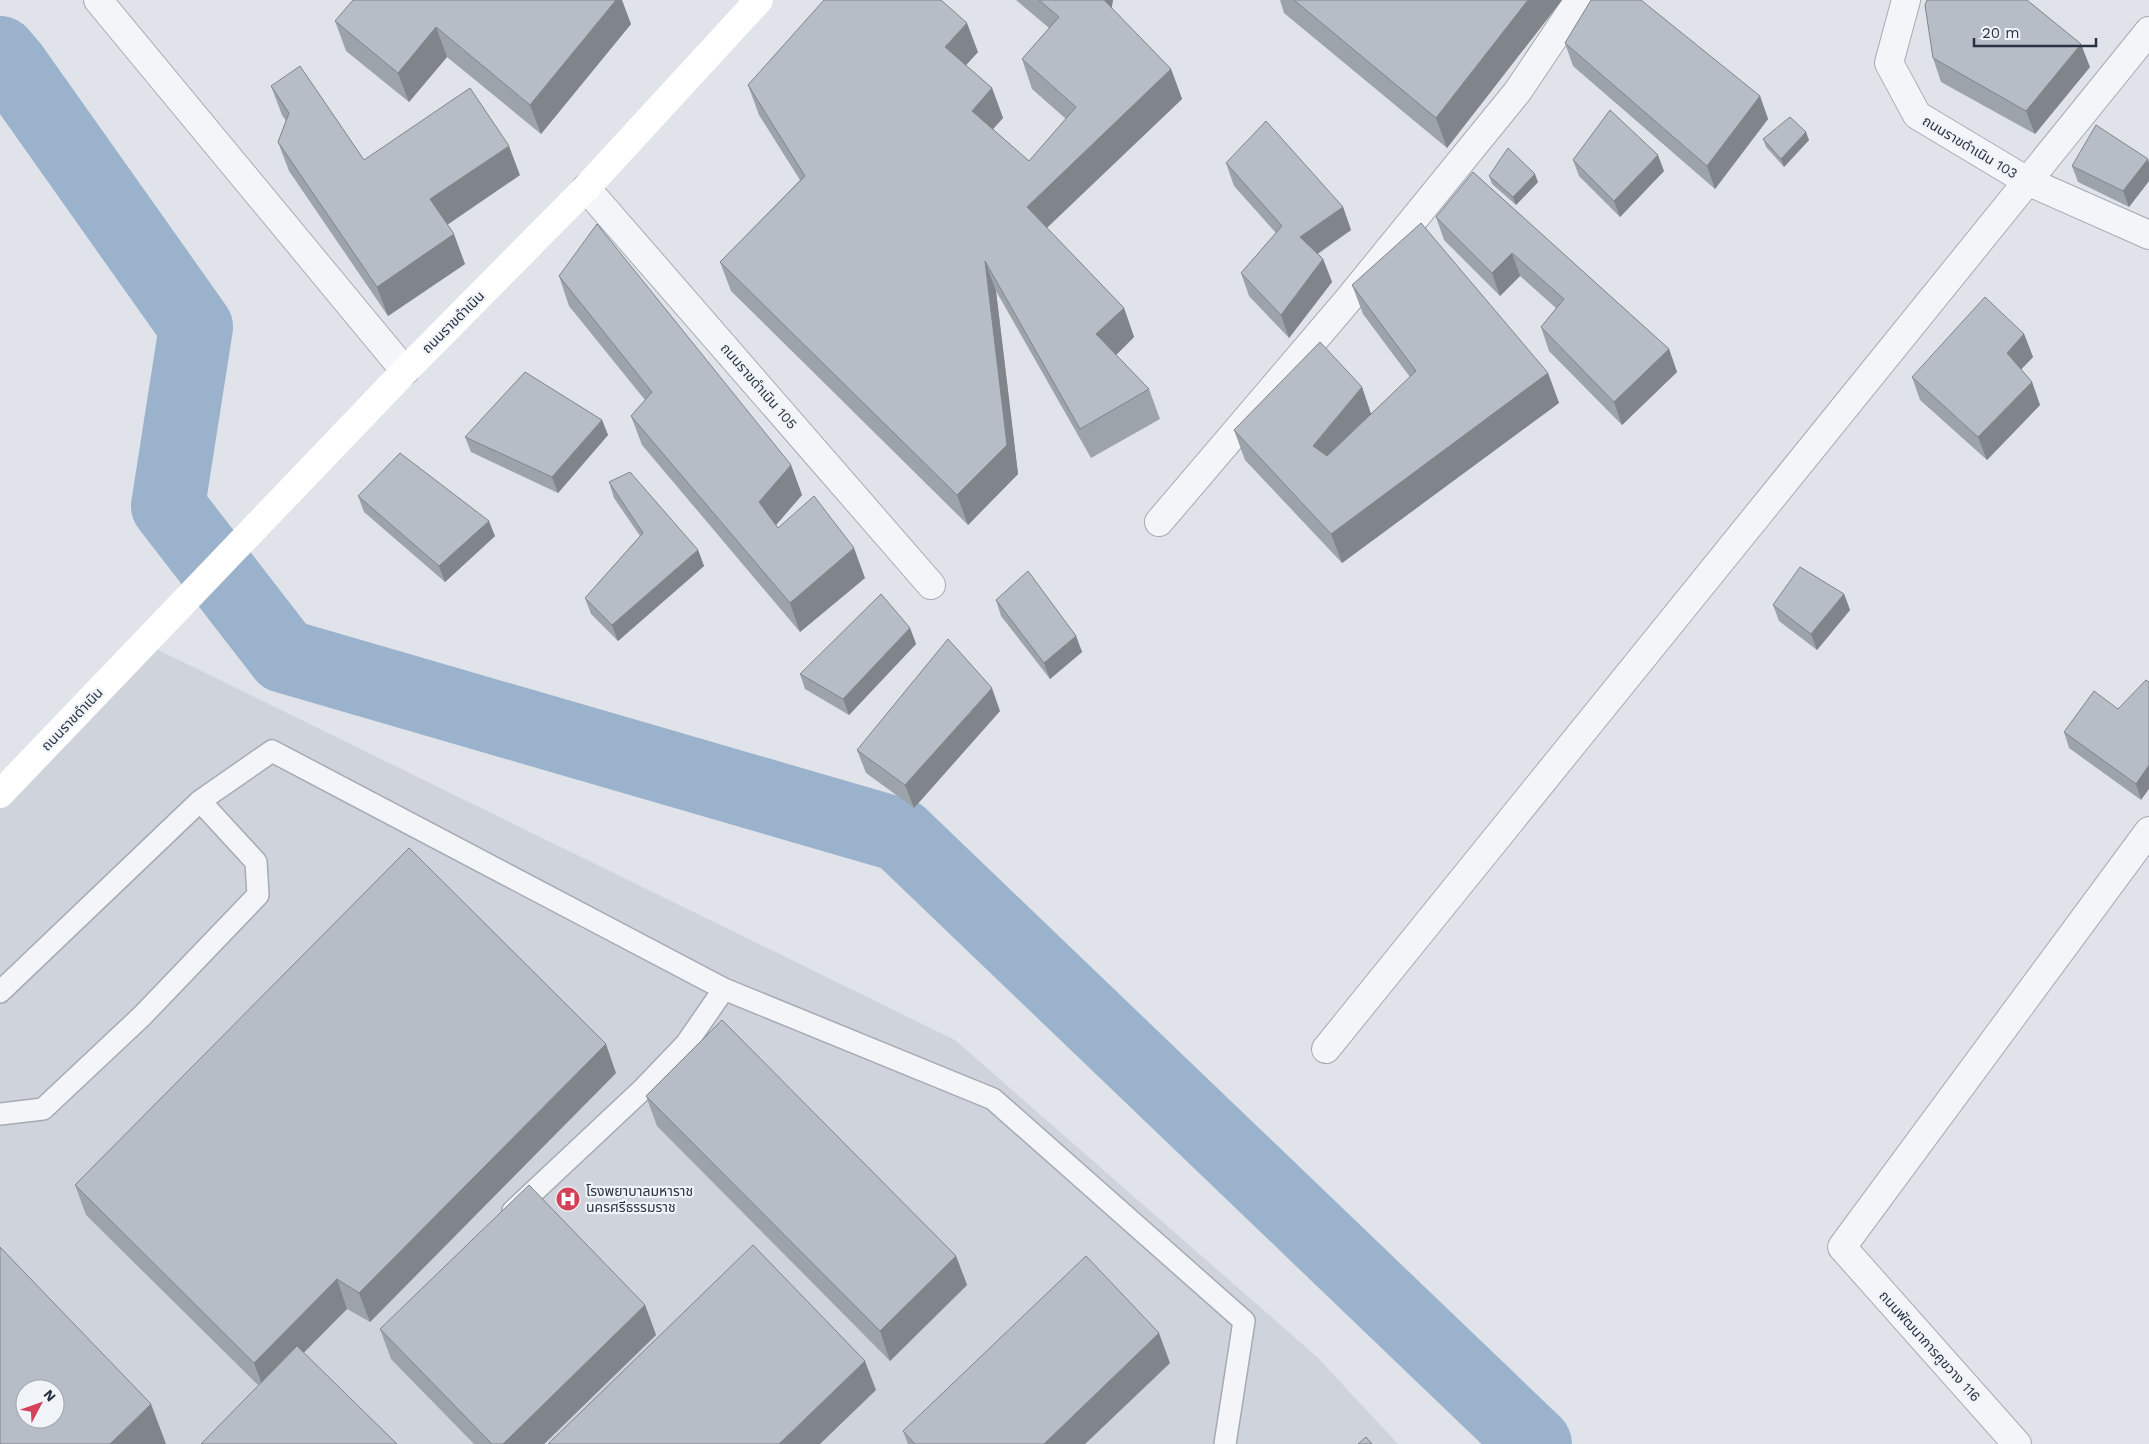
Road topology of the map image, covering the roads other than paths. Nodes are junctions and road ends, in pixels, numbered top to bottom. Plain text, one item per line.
1 (98, 0) edge
2 (760, 0) edge
3 (1579, 0) edge
4 (1906, 0) edge
5 (2149, 31) edge
6 (2027, 181) junction
7 (586, 188) junction
8 (2149, 235) edge
9 (405, 371) junction
10 (1159, 522) dead end
11 (931, 585) dead end
12 (144, 643) junction
13 (0, 767) edge
14 (0, 794) edge
15 (200, 801) junction
16 (2149, 831) edge
17 (724, 989) junction
18 (0, 992) edge
19 (1326, 1049) dead end
20 (0, 1114) edge
21 (498, 1226) edge
22 (1225, 1444) edge
23 (2017, 1444) edge

1 - 9 street
2 - 7 main road, ถนนราขดำเนิน
3 - 10 street
4 - 6 street, ถนนราขดำเนิน 103
5 - 6 street
6 - 8 street, ถนนราขดำเนิน 103
6 - 19 street
7 - 9 main road, ถนนราขดำเนิน
7 - 11 street, ถนนราขดำเนิน 105
9 - 12 main road, ถนนราขดำเนิน
12 - 13 main road, ถนนราขดำเนิน
12 - 14 main road, ถนนราขดำเนิน
15 - 17 lane
15 - 18 lane
15 - 20 lane
16 - 23 street, ถนนพัฒนาการคูขวาง 116
17 - 21 lane
17 - 22 lane

